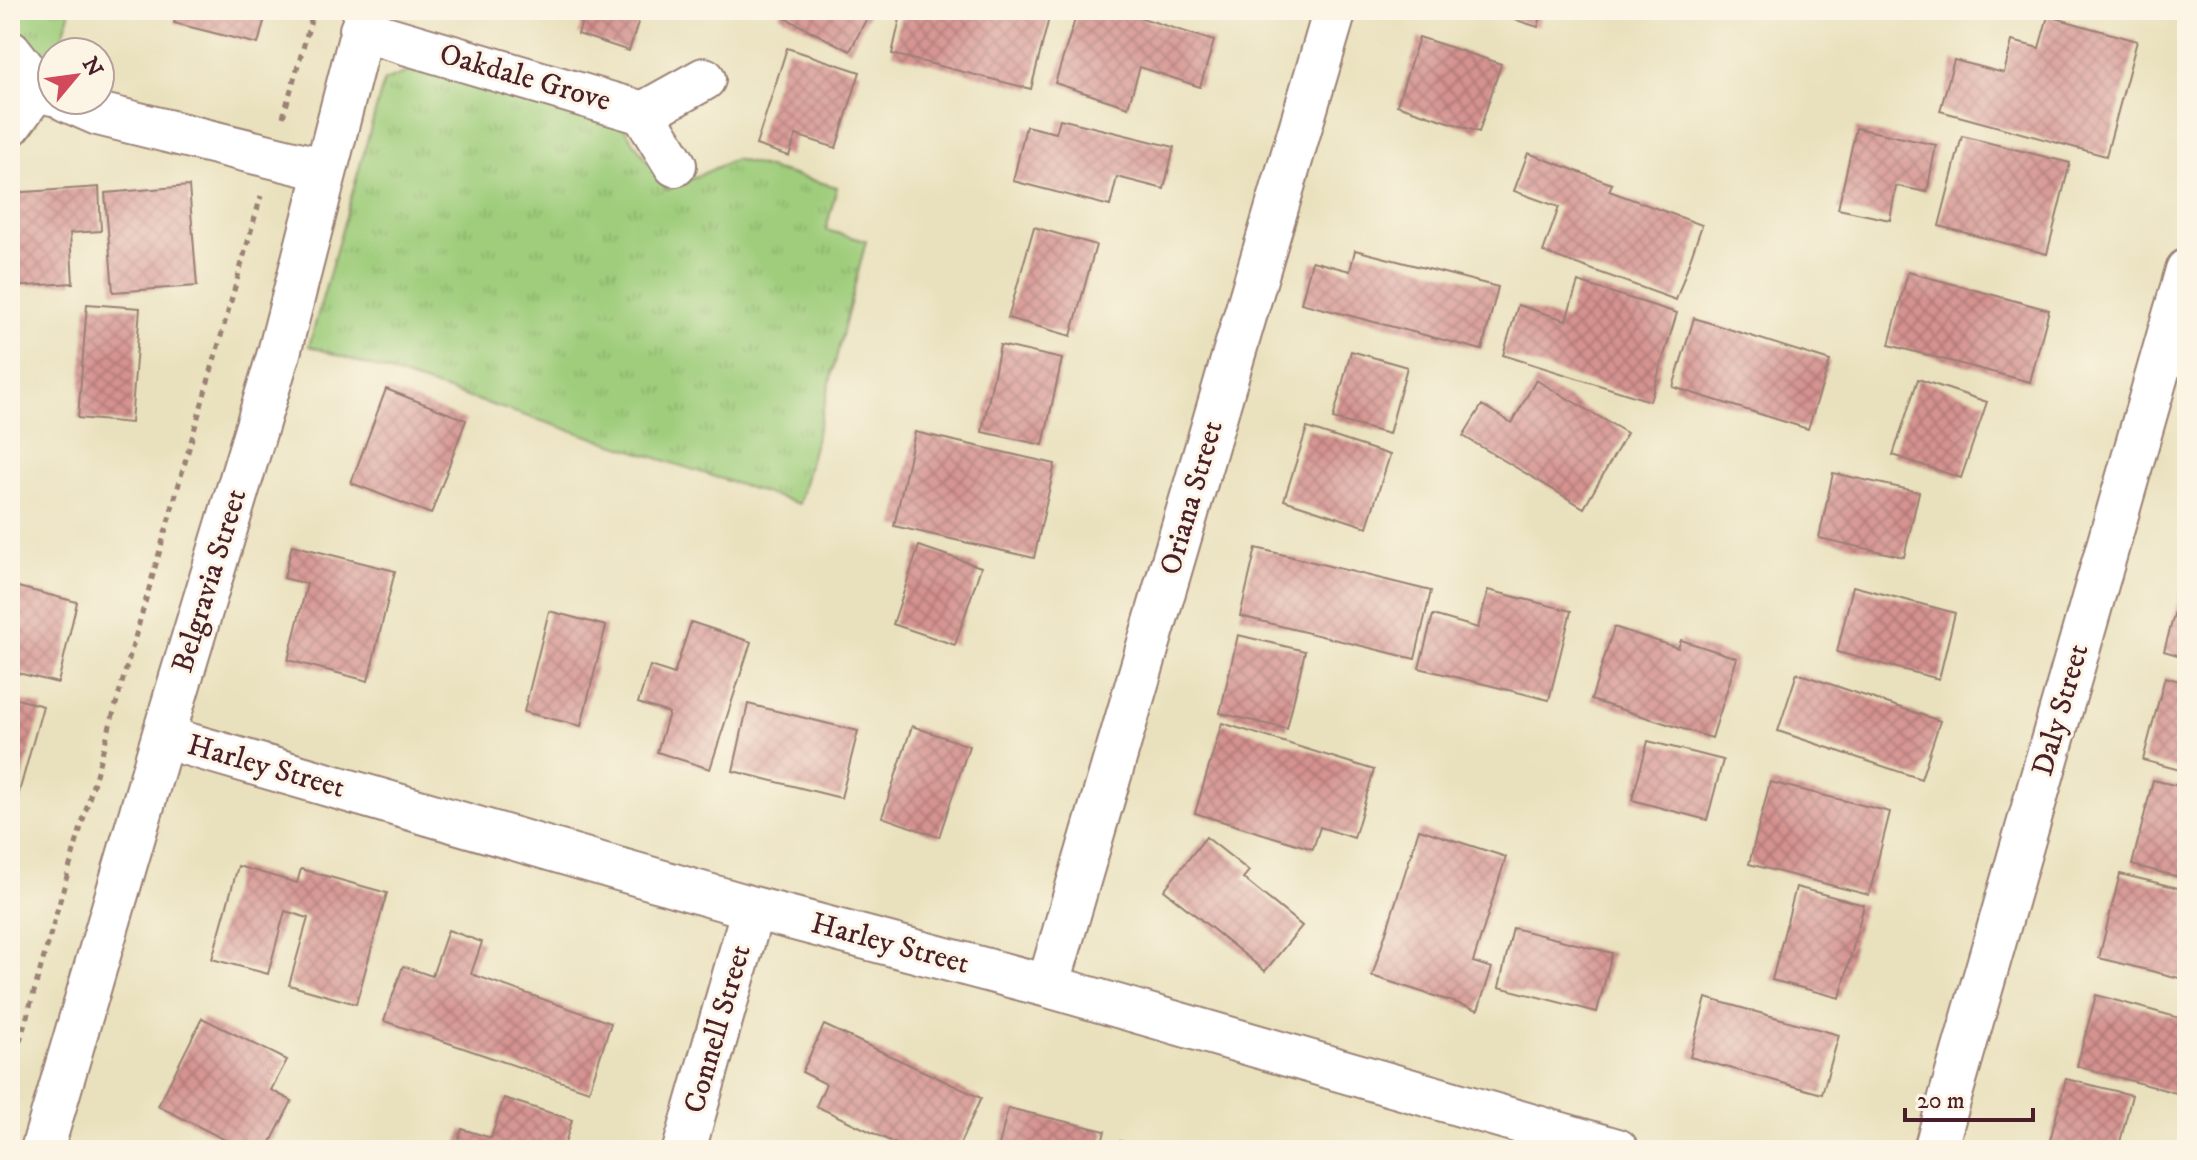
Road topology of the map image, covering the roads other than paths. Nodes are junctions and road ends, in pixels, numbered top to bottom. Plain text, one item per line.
1 (1335, 10) edge
2 (364, 20) edge
3 (10, 51) edge
4 (36, 78) edge
5 (704, 79) dead end
6 (36, 106) edge
7 (643, 113) junction
8 (106, 116) edge
9 (10, 125) edge
10 (675, 165) dead end
11 (326, 170) junction
12 (2187, 270) edge
13 (163, 737) junction
14 (753, 908) junction
15 (1048, 986) junction
16 (42, 1150) edge
17 (684, 1150) edge
18 (1617, 1150) edge
19 (1935, 1150) edge

1 - 15 street, Oriana Street
2 - 7 street, Oakdale Grove
2 - 11 street, Belgravia Street
3 - 4 street
5 - 7 street, Oakdale Grove
6 - 9 street
7 - 10 street, Oakdale Grove
8 - 11 street
11 - 13 street, Belgravia Street
12 - 19 street, Daly Street
13 - 14 street, Harley Street
13 - 16 street, Belgravia Street
14 - 15 street, Harley Street
14 - 17 street, Connell Street
15 - 18 street, Harley Street

